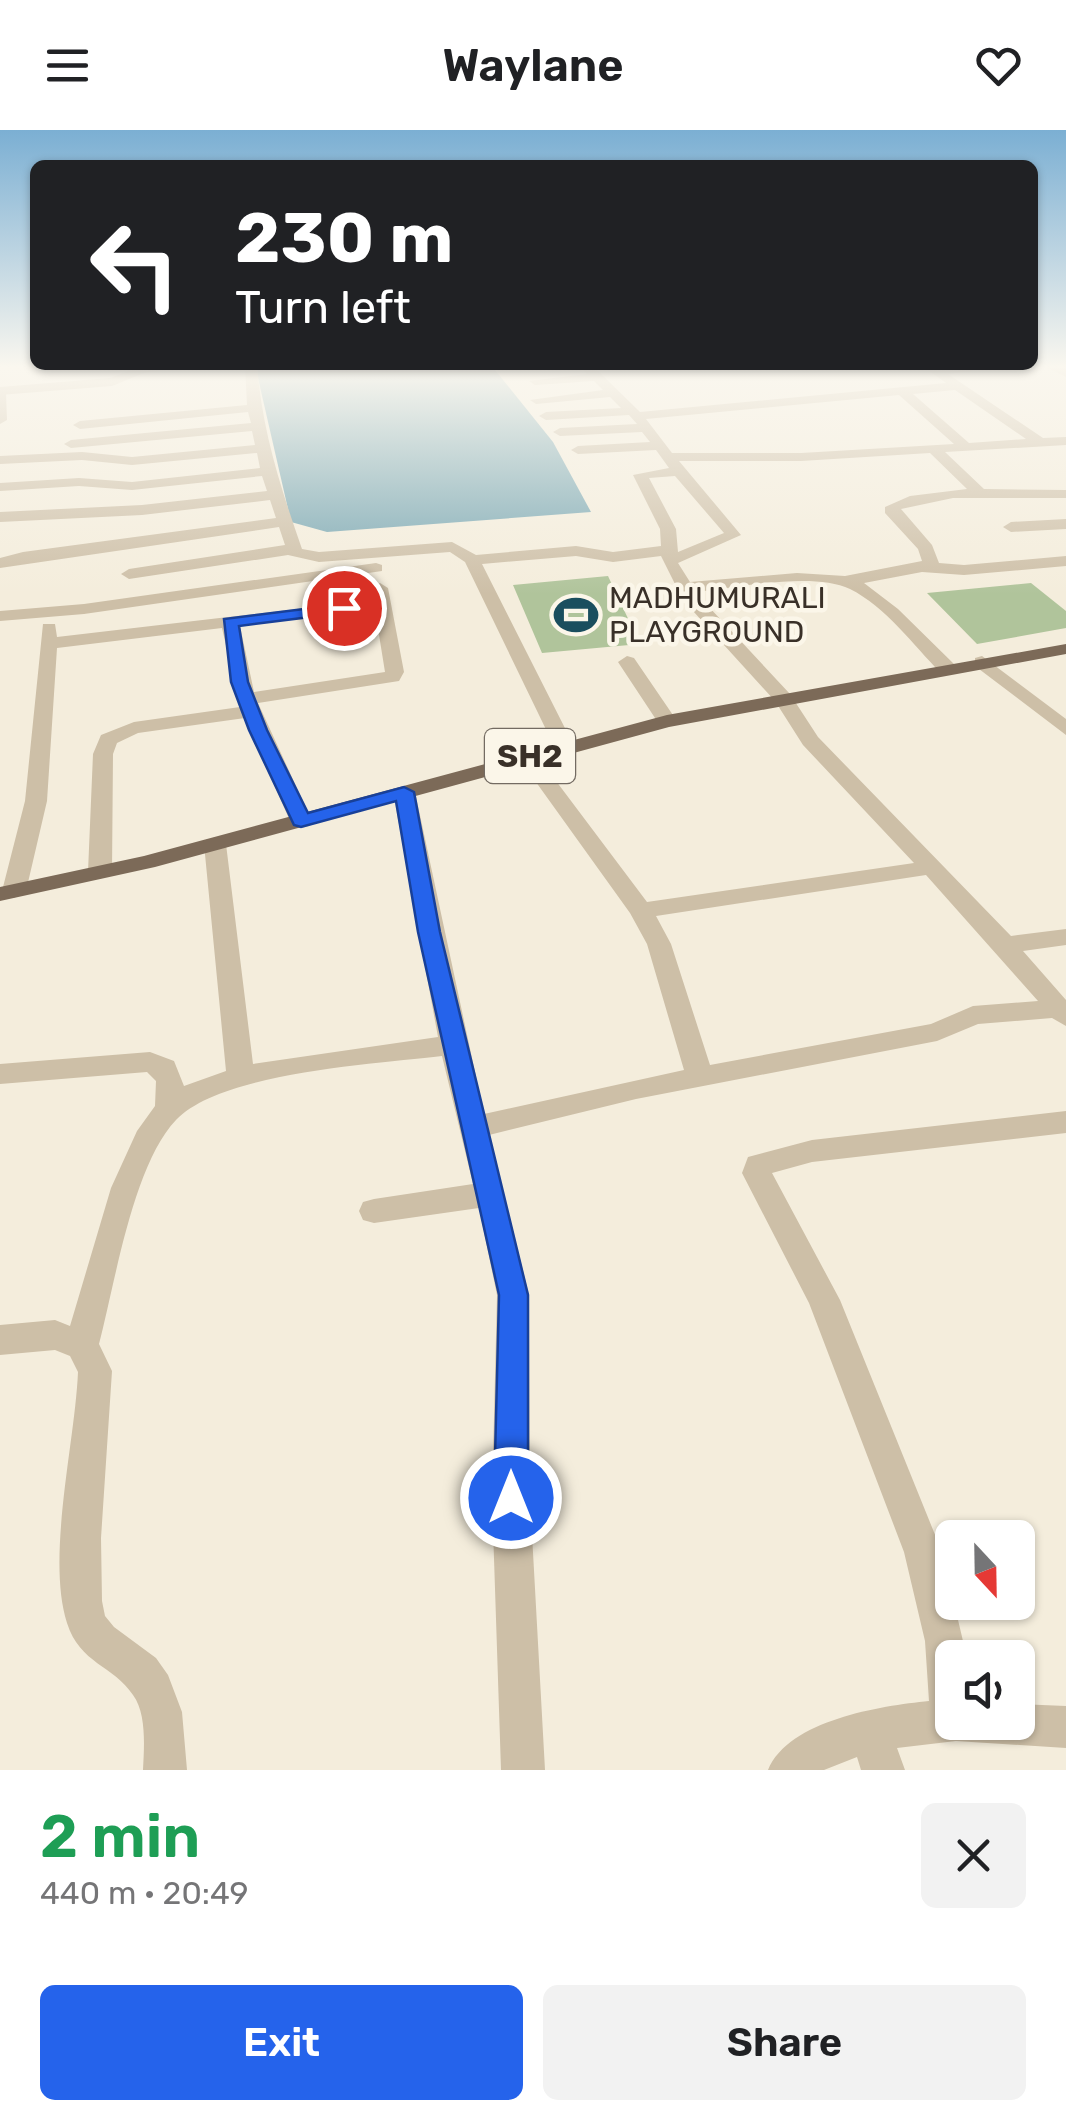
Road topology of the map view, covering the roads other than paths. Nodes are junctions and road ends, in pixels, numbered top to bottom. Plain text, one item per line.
1 (90, 442) edge
2 (263, 442) edge
3 (657, 442) edge
4 (960, 442) edge
5 (1038, 442) joint
6 (1051, 442) edge
7 (74, 443) joint
8 (965, 446) junction
9 (0, 447) edge
10 (264, 448) junction
11 (932, 448) junction
12 (578, 450) dead end
13 (670, 458) junction
14 (0, 460) edge
15 (268, 471) junction
16 (0, 488) edge
17 (1066, 494) edge
18 (274, 495) junction
19 (983, 496) junction
20 (0, 517) edge
21 (282, 522) junction
22 (1066, 524) edge
23 (1011, 527) dead end
24 (293, 549) junction
25 (670, 556) junction
26 (374, 560) junction
27 (472, 560) junction
28 (1066, 561) edge
29 (0, 564) edge
30 (923, 568) junction
31 (129, 574) dead end
32 (846, 581) junction
33 (684, 588) junction
34 (383, 604) junction
35 (50, 613) junction
36 (0, 616) edge
37 (230, 622) junction
38 (48, 644) junction
39 (1066, 649) edge
40 (627, 662) dead end
41 (982, 662) junction
42 (948, 669) junction
43 (783, 698) junction
44 (248, 705) junction
45 (667, 721) junction
46 (1066, 729) edge
47 (564, 746) junction
48 (528, 757) junction
49 (404, 792) junction
50 (301, 821) junction
51 (215, 844) junction
52 (932, 867) junction
53 (100, 872) junction
54 (7, 892) edge
55 (641, 911) junction
56 (1066, 937) edge
57 (1005, 945) junction
58 (1062, 1013) edge
59 (454, 1045) junction
60 (0, 1074) edge
61 (700, 1076) junction
62 (240, 1078) junction
63 (169, 1108) junction
64 (1066, 1122) edge
65 (472, 1128) junction
66 (492, 1194) junction
67 (374, 1210) dead end
68 (0, 1340) edge
69 (82, 1345) junction
70 (946, 1640) edge
71 (935, 1721) edge
72 (1035, 1726) edge
73 (1066, 1727) edge
74 (877, 1752) edge
75 (165, 1770) edge
76 (523, 1770) edge
77 (790, 1770) edge

1 - 7 street
2 - 10 street
3 - 13 street
4 - 8 street
5 - 6 street
5 - 8 street
7 - 9 street
8 - 11 street
10 - 14 street
10 - 15 street
11 - 13 street
11 - 19 street
12 - 13 street
13 - 25 street
13 - 25 street
15 - 16 street
15 - 18 street
17 - 19 street
18 - 20 street
18 - 21 street
19 - 30 street
21 - 24 street
21 - 29 street
22 - 23 street
24 - 26 street
24 - 31 street
25 - 27 street
25 - 33 street
26 - 27 street
26 - 34 street
26 - 35 street
27 - 47 street
28 - 30 street
30 - 32 street
32 - 33 street
32 - 42 street
33 - 43 street
34 - 37 street
34 - 44 street
35 - 36 street
35 - 38 street
37 - 38 street
37 - 44 street
38 - 54 street
39 - 41 main road, SH2
40 - 45 street
41 - 42 main road, SH2
41 - 46 street
42 - 43 main road, SH2
43 - 45 main road, SH2
43 - 52 street
44 - 50 street
44 - 53 street
45 - 47 main road, SH2
47 - 48 main road, SH2
48 - 49 main road, SH2
48 - 55 street
49 - 50 main road, SH2
49 - 59 street
50 - 51 main road, SH2
51 - 53 main road, SH2
51 - 62 street
52 - 55 street
52 - 57 street
53 - 54 main road, SH2
55 - 61 street
56 - 57 street
57 - 58 street
58 - 61 street
59 - 62 street
59 - 65 street
60 - 63 street
61 - 65 street
62 - 63 street
63 - 69 street
64 - 70 street
65 - 66 street
66 - 67 street
66 - 76 street
68 - 69 street
69 - 75 street
71 - 74 street
72 - 73 street
74 - 77 street

